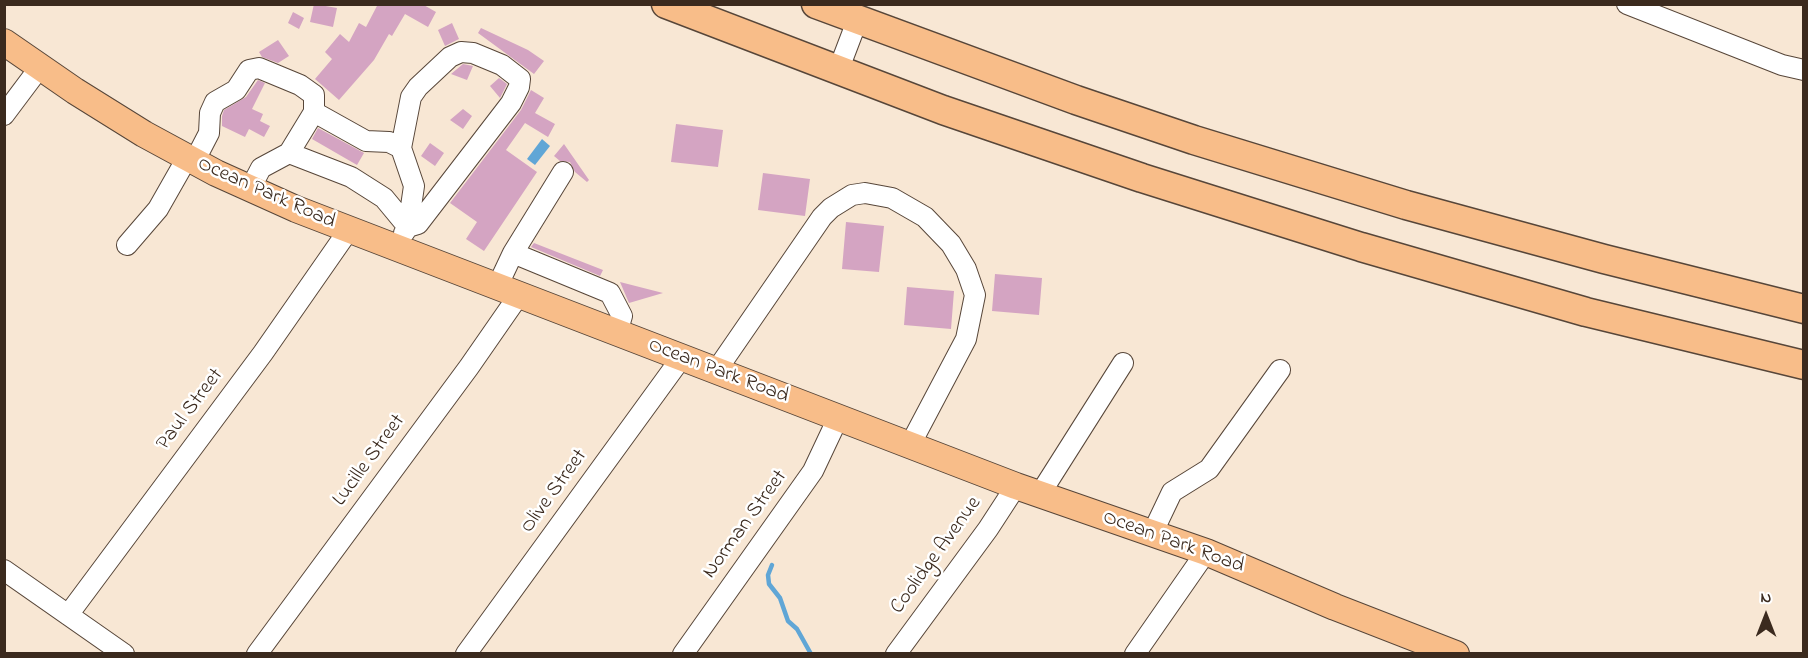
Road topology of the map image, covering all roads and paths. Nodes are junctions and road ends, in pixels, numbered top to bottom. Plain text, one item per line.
1 (666, 4) edge
2 (816, 4) edge
3 (1627, 4) edge
4 (857, 21) junction
5 (4, 42) edge
6 (40, 67) junction
7 (1803, 70) edge
8 (838, 71) junction
9 (314, 112) junction
10 (4, 116) edge
11 (401, 148) junction
12 (289, 153) junction
13 (190, 160) junction
14 (563, 172) dead end
15 (250, 189) junction
16 (348, 231) junction
17 (402, 237) junction
18 (127, 245) dead end
19 (513, 253) junction
20 (508, 291) junction
21 (1803, 309) edge
22 (617, 333) junction
23 (681, 357) junction
24 (1123, 363) dead end
25 (1803, 365) edge
26 (1280, 370) dead end
27 (716, 371) junction
28 (838, 418) junction
29 (910, 445) junction
30 (1016, 486) junction
31 (1040, 495) junction
32 (1152, 534) junction
33 (1206, 552) junction
34 (4, 570) edge
35 (68, 615) junction
36 (124, 654) edge
37 (257, 654) edge
38 (466, 654) edge
39 (683, 654) edge
40 (896, 654) edge
41 (1135, 654) edge
42 (1456, 654) edge

1 - 8 highway
2 - 4 highway
3 - 7 street
4 - 8 street
4 - 21 highway
5 - 6 main road, Ocean Park Road
6 - 10 street
6 - 13 main road, Ocean Park Road
8 - 25 highway
9 - 11 street
9 - 12 street
9 - 13 street
11 - 17 street
11 - 17 street
12 - 15 street
12 - 17 street
13 - 15 main road, Ocean Park Road
13 - 18 street
14 - 19 street, Lucille Street
15 - 16 main road, Ocean Park Road
16 - 17 main road, Ocean Park Road
16 - 35 street, Paul Street
17 - 20 main road, Ocean Park Road
19 - 20 street, Lucille Street
19 - 22 street
20 - 22 main road, Ocean Park Road
20 - 37 street, Lucille Street
22 - 23 main road, Ocean Park Road
23 - 27 main road, Ocean Park Road
23 - 38 street, Olive Street
24 - 31 street
26 - 32 street
27 - 28 main road, Ocean Park Road
27 - 29 street
28 - 29 main road, Ocean Park Road
28 - 39 street, Norman Street
29 - 30 main road, Ocean Park Road
30 - 31 main road, Ocean Park Road
30 - 40 street, Coolidge Avenue
31 - 32 main road, Ocean Park Road
32 - 33 main road, Ocean Park Road
33 - 41 street
33 - 42 main road, Ocean Park Road
34 - 35 street
35 - 36 street

